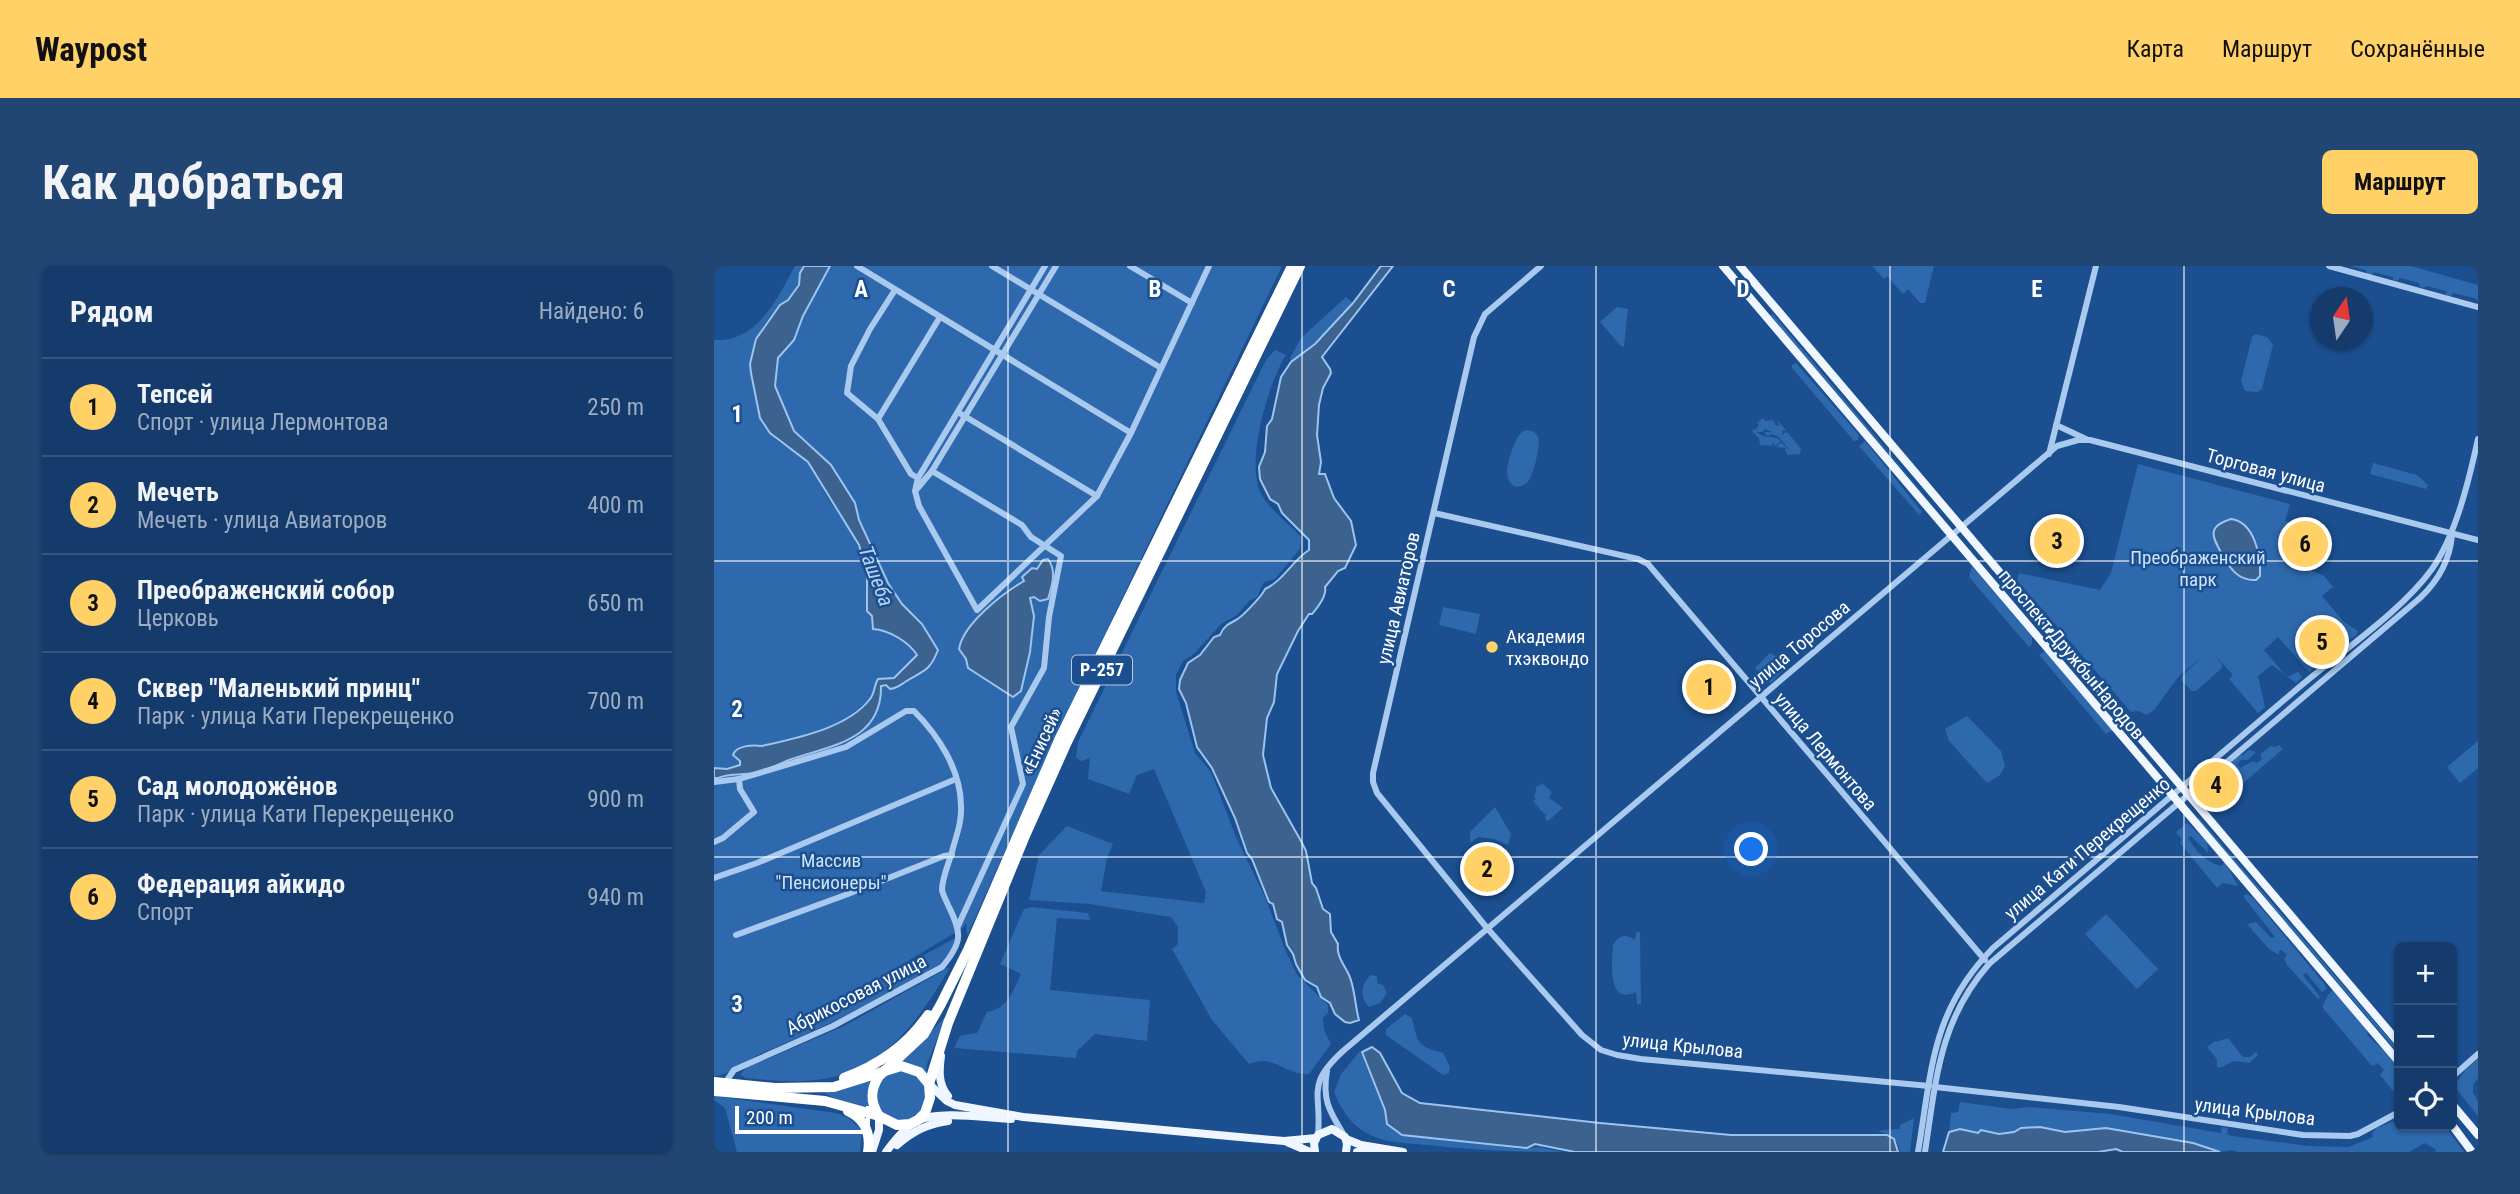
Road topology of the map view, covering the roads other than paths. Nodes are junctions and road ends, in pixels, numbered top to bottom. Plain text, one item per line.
1 (857, 266) edge
2 (992, 266) edge
3 (1045, 266) edge
4 (1056, 266) edge
5 (1130, 266) edge
6 (1209, 266) edge
7 (1292, 266) edge
8 (1300, 266) edge
9 (1541, 266) edge
10 (1723, 266) edge
11 (1740, 266) edge
12 (2096, 266) edge
13 (2329, 266) edge
14 (1030, 289) junction
15 (895, 290) junction
16 (1039, 295) junction
17 (1192, 303) junction
18 (1772, 305) junction
19 (2478, 307) edge
20 (1763, 314) junction
21 (940, 317) junction
22 (994, 349) junction
23 (1003, 355) junction
24 (1161, 368) junction
25 (957, 411) junction
26 (965, 416) junction
27 (878, 419) junction
28 (2056, 425) junction
29 (1130, 433) junction
30 (2053, 439) junction
31 (2478, 439) edge
32 (2090, 440) junction
33 (938, 444) junction
34 (2057, 446) junction
35 (945, 449) junction
36 (2049, 454) junction
37 (932, 471) junction
38 (918, 478) junction
39 (915, 491) junction
40 (1097, 496) junction
41 (1434, 513) junction
42 (1961, 526) junction
43 (2452, 533) junction
44 (1950, 535) junction
45 (2478, 540) edge
46 (1043, 545) junction
47 (1760, 697) junction
48 (739, 779) junction
49 (956, 779) junction
50 (714, 782) edge
51 (2186, 791) junction
52 (2176, 800) junction
53 (714, 842) edge
54 (952, 855) junction
55 (714, 878) edge
56 (958, 926) junction
57 (1487, 929) junction
58 (736, 935) dead end
59 (962, 961) junction
60 (1986, 961) junction
61 (945, 1032) junction
62 (2394, 1037) edge
63 (2478, 1054) edge
64 (2394, 1056) edge
65 (1328, 1069) junction
66 (885, 1070) junction
67 (2457, 1073) edge
68 (719, 1083) edge
69 (929, 1084) junction
70 (1932, 1086) junction
71 (796, 1088) junction
72 (714, 1091) edge
73 (825, 1101) junction
74 (2457, 1110) edge
75 (2394, 1114) edge
76 (984, 1115) junction
77 (879, 1116) junction
78 (918, 1120) junction
79 (2457, 1131) edge
80 (2478, 1134) edge
81 (1317, 1136) junction
82 (1345, 1138) junction
83 (1284, 1141) junction
84 (870, 1152) edge
85 (888, 1152) edge
86 (1312, 1152) edge
87 (1346, 1152) edge
88 (1357, 1152) edge
89 (1392, 1152) edge
90 (1402, 1152) edge
91 (1918, 1152) edge
92 (1925, 1152) edge
93 (2471, 1152) edge

1 - 15 street
2 - 14 street
3 - 14 street
4 - 16 street
5 - 17 street
6 - 17 street
7 - 59 highway, «Енисей» / Р-257
8 - 61 highway, «Енисей» / Р-257
9 - 41 street, улица Авиаторов
10 - 20 main road, проспект Дружбы Народов
11 - 18 main road, проспект Дружбы Народов
12 - 28 street
13 - 19 street
14 - 16 street
14 - 22 street
15 - 21 street
15 - 27 street
16 - 23 street
16 - 24 street
17 - 24 street
18 - 20 main road
18 - 42 main road, проспект Дружбы Народов
20 - 44 main road, проспект Дружбы Народов
21 - 22 street
21 - 27 street
22 - 23 street
22 - 25 street
23 - 26 street
23 - 29 street
24 - 29 street
25 - 26 street
25 - 33 street
26 - 35 street
26 - 40 street
27 - 38 street
28 - 30 street
28 - 32 street
28 - 34 street
29 - 40 street
30 - 34 street
30 - 36 street
31 - 43 street, улица Кати Перекрещенко
32 - 34 street, Торговая улица
32 - 43 street, Торговая улица
33 - 35 street
33 - 38 street
34 - 36 street
35 - 37 street
36 - 42 street, улица Торосова
37 - 39 street
37 - 46 street
38 - 39 street
39 - 46 street
40 - 46 street
41 - 47 street, улица Лермонтова
41 - 57 street, улица Авиаторов
42 - 44 street, улица Торосова
42 - 51 main road, проспект Дружбы Народов
43 - 45 street, Торговая улица
43 - 51 street, улица Кати Перекрещенко
43 - 51 street, улица Кати Перекрещенко
44 - 47 street, улица Торосова
44 - 52 main road, проспект Дружбы Народов
46 - 56 street, Абрикосовая улица
47 - 57 street, улица Торосова
47 - 60 street, улица Лермонтова
48 - 49 street
48 - 50 street
48 - 53 street
49 - 54 street
49 - 55 street
51 - 52 street, улица Кати Перекрещенко
51 - 62 main road, проспект Дружбы Народов
52 - 60 street, улица Кати Перекрещенко
52 - 64 main road, проспект Дружбы Народов
54 - 56 street
54 - 58 street
56 - 68 street, Абрикосовая улица
57 - 65 street, улица Торосова
57 - 70 street, улица Крылова
59 - 66 highway, «Енисей» / Р-257
59 - 71 highway, Р-257
60 - 70 street, улица Кати Перекрещенко
61 - 69 highway, «Енисей» / Р-257
61 - 76 main road
63 - 67 street
65 - 81 street
65 - 82 street
66 - 69 highway, Р-257
66 - 71 highway, Р-257
66 - 77 highway, «Енисей» / Р-257
68 - 71 highway, Р-257
69 - 76 main road
69 - 78 highway, «Енисей» / Р-257
70 - 75 street, улица Крылова
70 - 91 street, улица Кати Перекрещенко
70 - 92 street, улица Кати Перекрещенко
72 - 73 highway
73 - 77 highway
73 - 84 highway
74 - 80 main road
76 - 78 main road
76 - 83 main road
76 - 85 main road
77 - 78 highway
77 - 84 main road
78 - 85 main road
79 - 93 main road
81 - 82 main road
81 - 83 main road
81 - 86 main road
82 - 87 main road
82 - 90 main road
83 - 86 main road
88 - 89 main road

